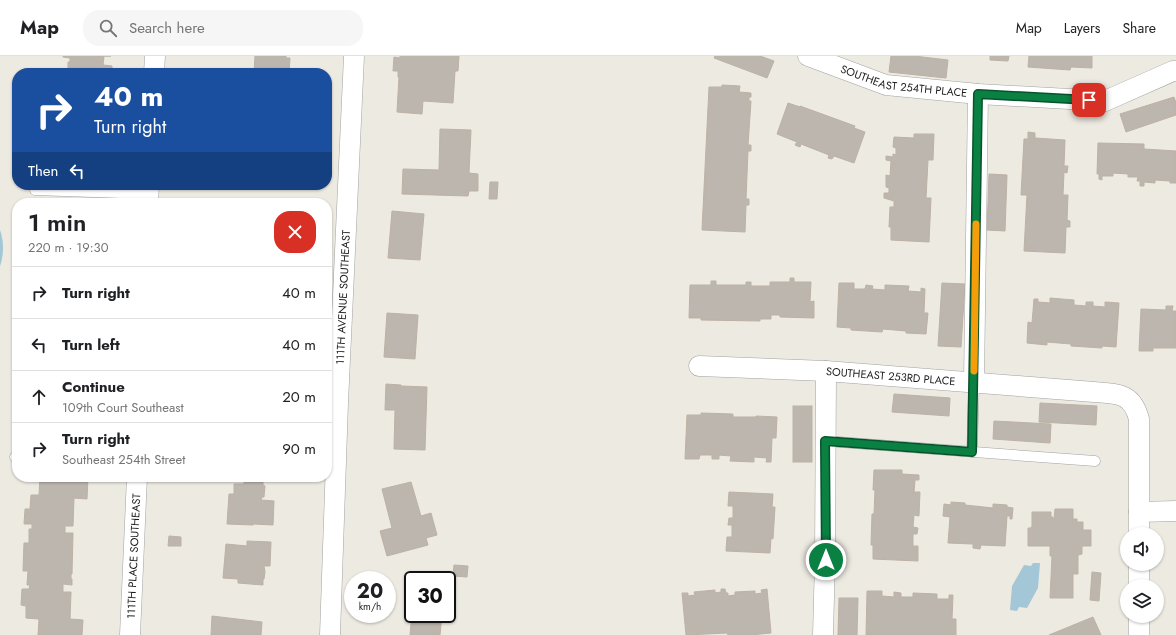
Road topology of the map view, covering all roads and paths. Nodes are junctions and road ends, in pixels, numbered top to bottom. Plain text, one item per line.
1 (155, 56) edge
2 (354, 56) edge
3 (808, 56) edge
4 (1172, 66) edge
5 (154, 68) edge
6 (978, 94) junction
7 (35, 190) dead end
8 (149, 194) edge
9 (699, 366) dead end
10 (826, 371) junction
11 (974, 382) junction
12 (825, 441) junction
13 (972, 452) junction
14 (1095, 461) dead end
15 (136, 482) edge
16 (1176, 511) edge
17 (1139, 512) junction
18 (1139, 527) edge
19 (1139, 623) edge
20 (130, 635) edge
21 (330, 635) edge
22 (823, 635) edge
23 (1139, 635) edge

1 - 5 street
2 - 21 street, 111TH AVENUE SOUTHEAST
3 - 6 street, SOUTHEAST 254TH PLACE
4 - 6 street, SOUTHEAST 254TH PLACE
6 - 11 street
7 - 8 lane
9 - 10 street, SOUTHEAST 253RD PLACE
10 - 11 street, SOUTHEAST 253RD PLACE
10 - 12 street
11 - 13 lane
11 - 17 street, SOUTHEAST 253RD PLACE
12 - 13 lane
12 - 22 street
13 - 14 lane
15 - 20 street, 111TH PLACE SOUTHEAST
16 - 17 street
17 - 18 street
19 - 23 street

